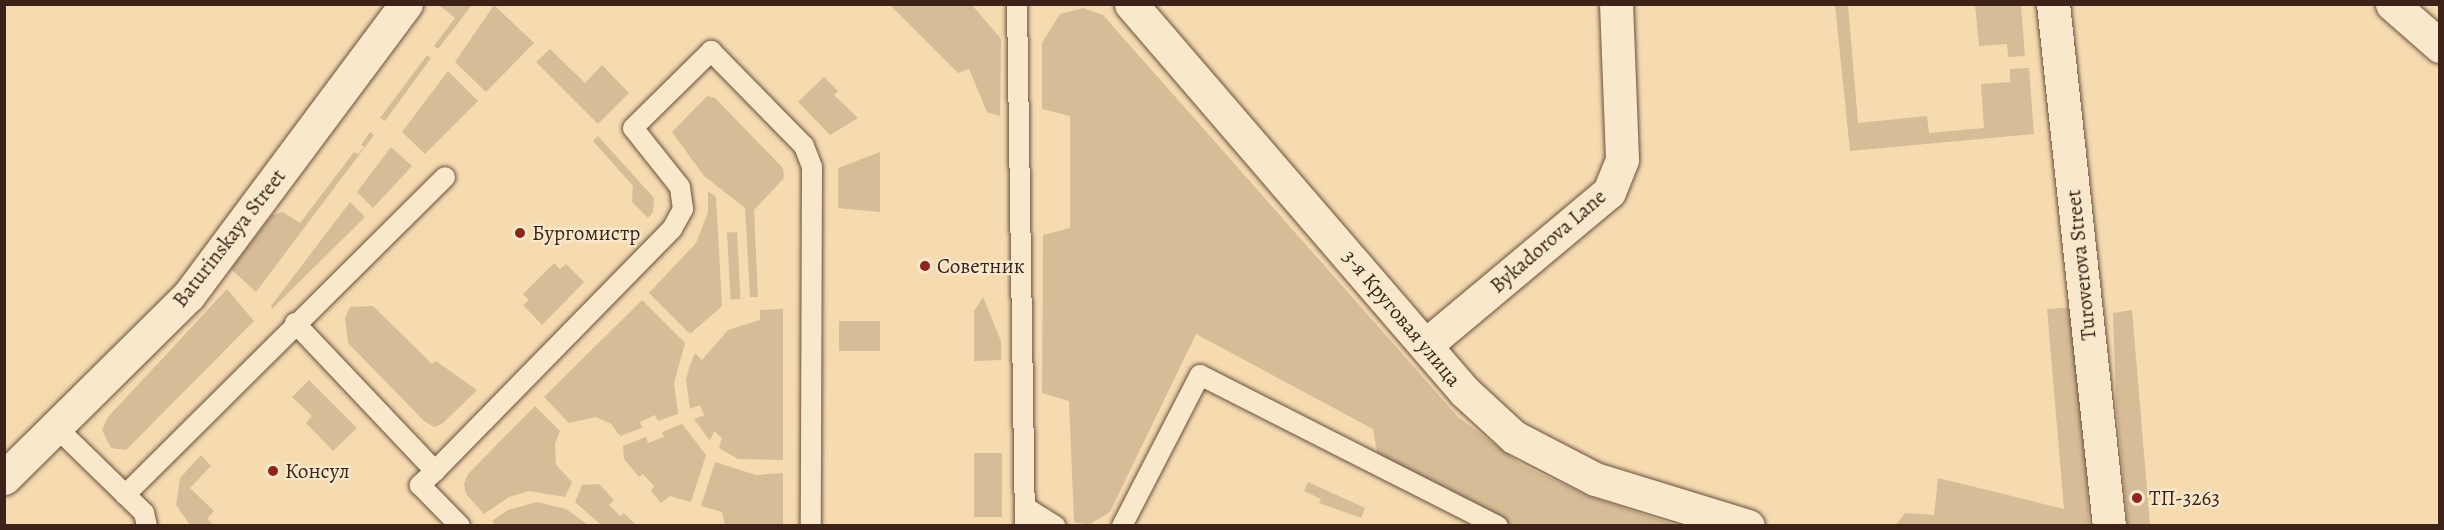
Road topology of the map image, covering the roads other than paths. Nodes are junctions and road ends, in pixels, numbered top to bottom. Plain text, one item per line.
1 (406, 4) edge
2 (1017, 4) edge
3 (1131, 4) edge
4 (1616, 4) edge
5 (2053, 4) edge
6 (2392, 4) edge
7 (2439, 46) edge
8 (445, 177) dead end
9 (295, 322) junction
10 (1427, 344) junction
11 (57, 428) junction
12 (435, 471) junction
13 (4, 478) edge
14 (125, 495) junction
15 (1025, 516) edge
16 (147, 525) edge
17 (460, 525) edge
18 (811, 525) edge
19 (1055, 525) edge
20 (1122, 525) edge
21 (1498, 525) edge
22 (1748, 525) edge
23 (2109, 525) edge

1 - 11 street, Baturinskaya Street
2 - 15 lane
3 - 10 street, 3-я Круговая улица
4 - 10 street, Bykadorova Lane
5 - 23 street, Turoverova Street
6 - 7 street
8 - 9 lane
9 - 12 lane
9 - 14 lane
10 - 22 street, 3-я Круговая улица
11 - 13 street, Baturinskaya Street
11 - 14 lane
12 - 17 lane
12 - 18 lane
14 - 16 lane
15 - 19 lane
20 - 21 lane

